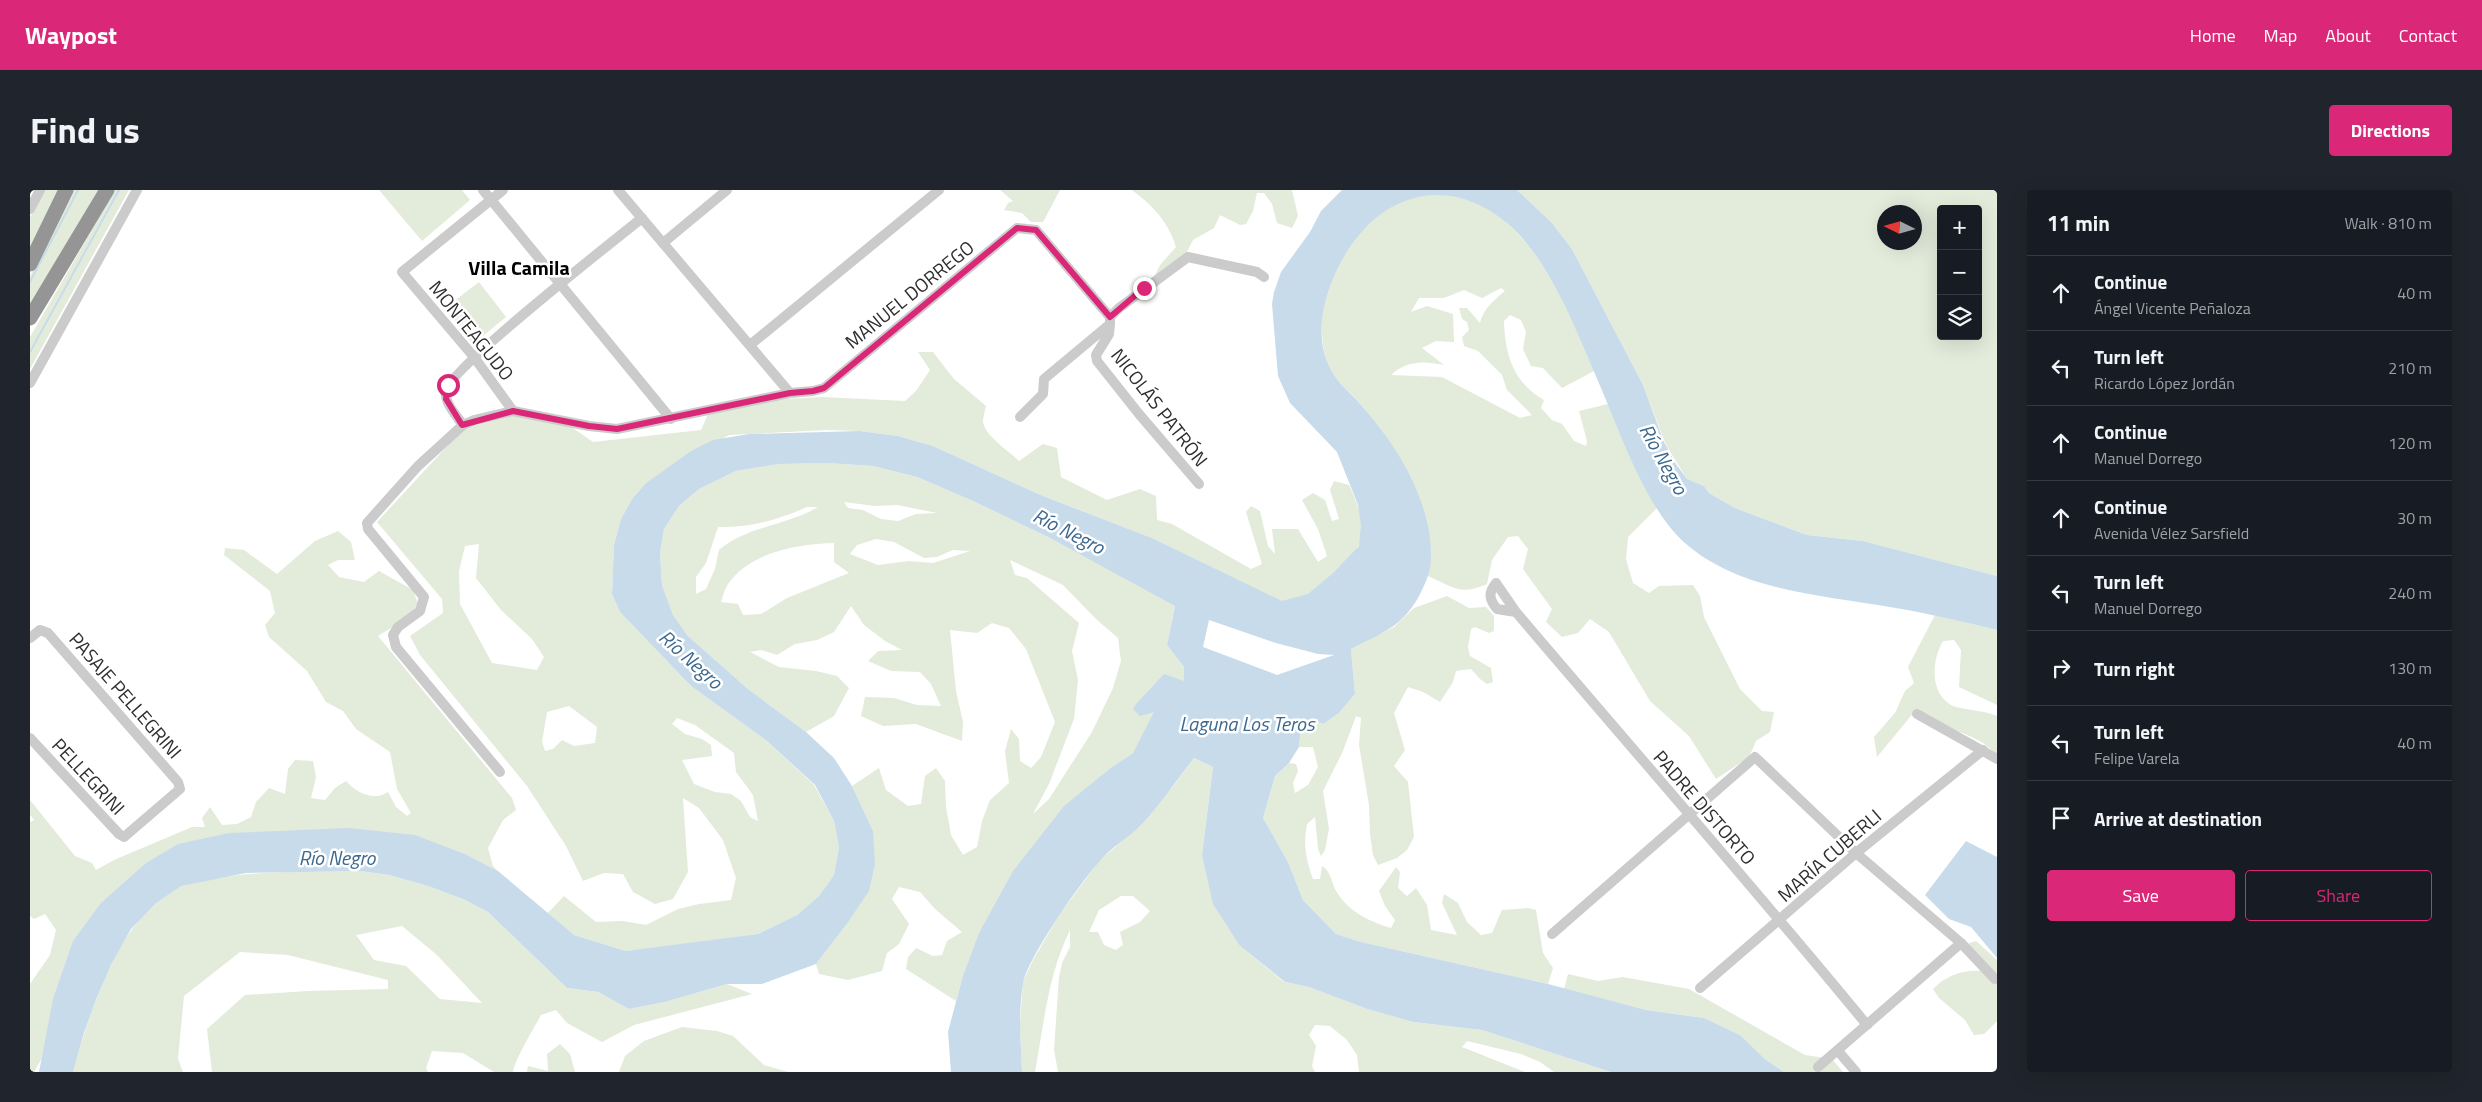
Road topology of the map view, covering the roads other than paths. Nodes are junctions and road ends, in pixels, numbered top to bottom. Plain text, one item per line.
1 (40, 190) edge
2 (66, 190) edge
3 (107, 190) edge
4 (137, 190) edge
5 (483, 190) edge
6 (502, 190) edge
7 (618, 190) edge
8 (727, 190) edge
9 (939, 190) edge
10 (492, 200) junction
11 (30, 209) edge
12 (642, 218) junction
13 (663, 243) junction
14 (30, 264) edge
15 (1264, 277) dead end
16 (560, 285) junction
17 (30, 317) edge
18 (1110, 320) junction
19 (750, 345) junction
20 (474, 357) junction
21 (30, 383) edge
22 (790, 393) junction
23 (513, 411) junction
24 (1020, 417) dead end
25 (671, 419) junction
26 (462, 425) junction
27 (1200, 484) dead end
28 (1516, 612) dead end
29 (30, 638) edge
30 (1917, 714) dead end
31 (30, 738) edge
32 (1983, 750) junction
33 (1997, 759) edge
34 (500, 772) dead end
35 (1687, 815) junction
36 (124, 837) joint
37 (1856, 853) junction
38 (1781, 920) junction
39 (1552, 934) dead end
40 (1961, 943) junction
41 (1995, 979) dead end
42 (1700, 988) dead end
43 (1867, 1025) junction
44 (1838, 1050) junction
45 (1818, 1068) dead end
46 (1856, 1072) edge

1 - 11 street
2 - 14 highway
3 - 17 highway
4 - 21 street
5 - 10 street
6 - 10 street
7 - 12 street
8 - 13 street
9 - 19 street
10 - 16 street
10 - 20 street, MONTEAGUDO
12 - 13 street
12 - 16 street
13 - 19 street
15 - 18 street
16 - 20 street
16 - 25 street
18 - 22 street, MANUEL DORREGO
18 - 24 street
18 - 27 street, NICOLÁS PATRÓN
19 - 22 street
20 - 23 street, MONTEAGUDO
20 - 26 street
22 - 25 street
23 - 25 street
23 - 26 street
26 - 34 street
28 - 35 street, PADRE DISTORTO
29 - 36 street, PASAJE PELLEGRINI
30 - 32 street
31 - 36 street, PELLEGRINI
32 - 33 street
32 - 37 street, MARÍA CUBERLI
35 - 37 street
35 - 38 street, PADRE DISTORTO
35 - 39 street
37 - 38 street, MARÍA CUBERLI
37 - 40 street
38 - 42 street, MARÍA CUBERLI
38 - 43 street, PADRE DISTORTO
40 - 41 street
40 - 43 street
43 - 44 street
44 - 45 street
44 - 46 street

